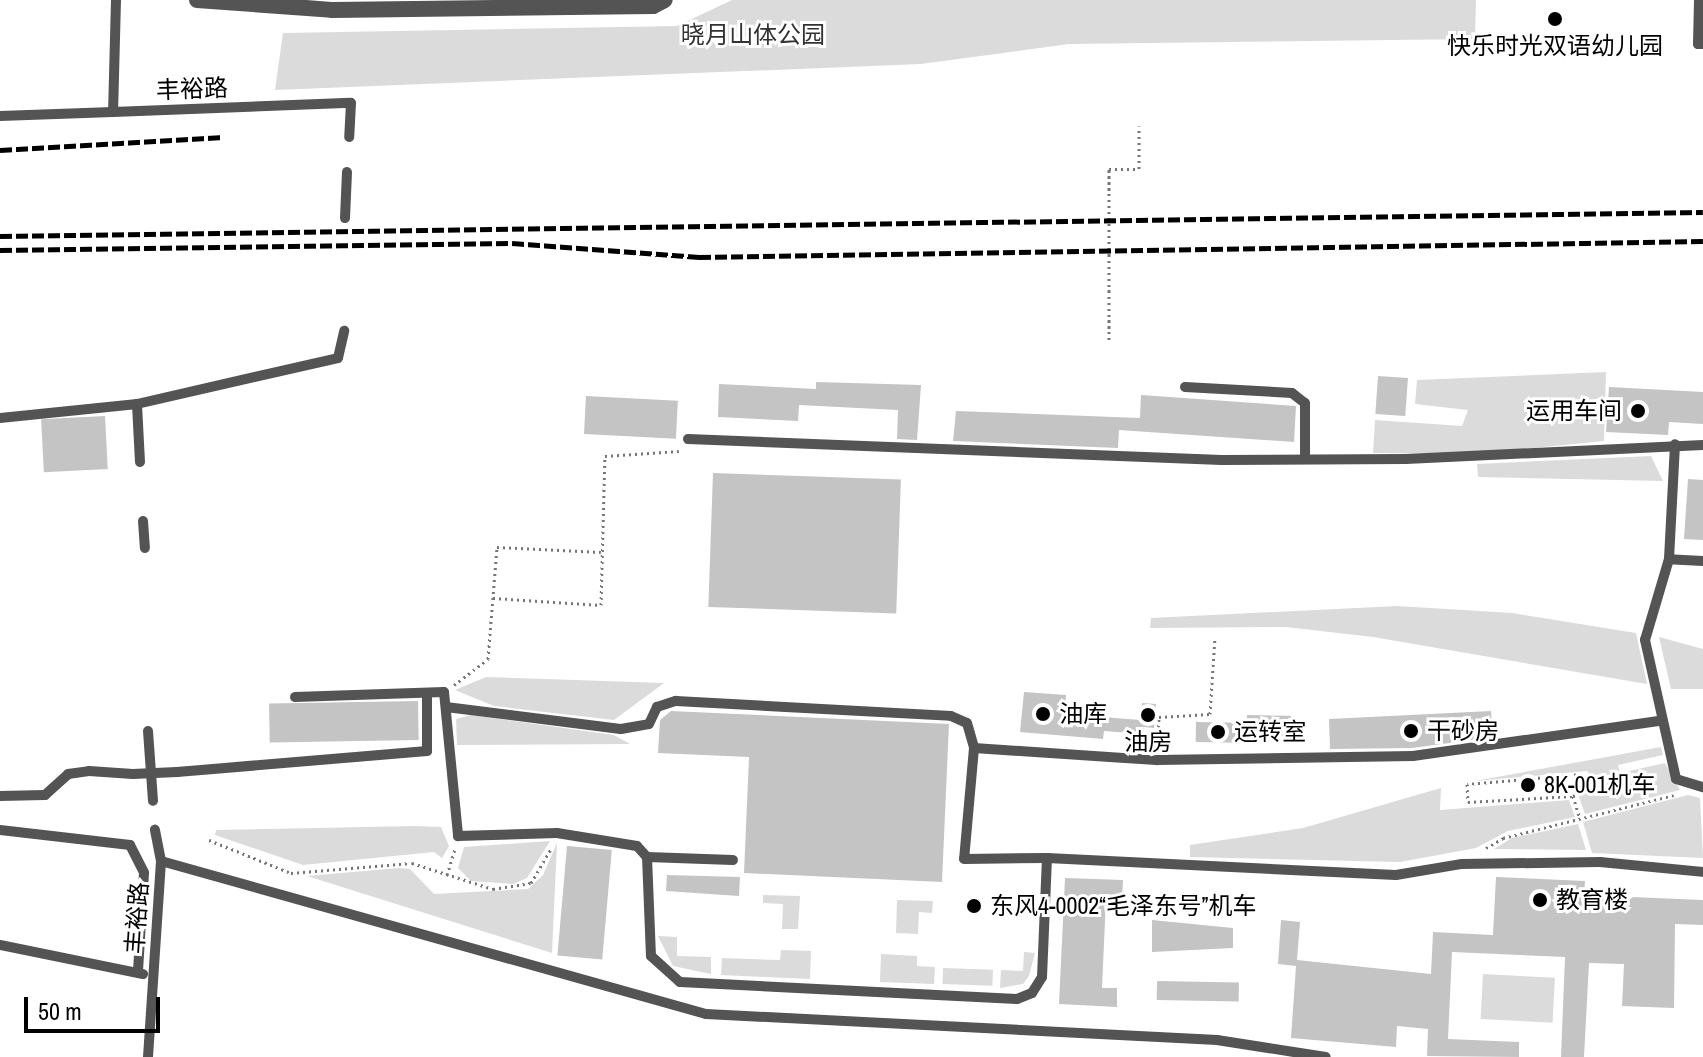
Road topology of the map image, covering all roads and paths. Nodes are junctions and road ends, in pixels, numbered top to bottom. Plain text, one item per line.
1 (116, 0) edge
2 (197, 0) edge
3 (665, 0) edge
4 (1699, 0) edge
5 (1703, 44) edge
6 (113, 112) junction
7 (0, 116) edge
8 (1139, 126) dead end
9 (349, 137) dead end
10 (347, 172) dead end
11 (345, 218) dead end
12 (344, 331) dead end
13 (1109, 340) dead end
14 (1185, 387) dead end
15 (137, 404) junction
16 (0, 418) edge
17 (688, 439) dead end
18 (711, 439) junction
19 (1675, 444) junction
20 (1703, 445) edge
21 (1305, 459) junction
22 (140, 462) dead end
23 (143, 521) dead end
24 (145, 548) dead end
25 (602, 552) junction
26 (1669, 559) junction
27 (1703, 561) edge
28 (493, 598) junction
29 (1215, 637) dead end
30 (444, 692) junction
31 (427, 693) junction
32 (295, 697) dead end
33 (446, 707) junction
34 (1659, 721) junction
35 (148, 731) dead end
36 (974, 748) junction
37 (1157, 760) junction
38 (1698, 787) edge
39 (0, 796) edge
40 (1573, 796) junction
41 (153, 801) dead end
42 (1580, 819) junction
43 (0, 830) edge
44 (155, 830) dead end
45 (557, 833) junction
46 (458, 836) junction
47 (209, 840) dead end
48 (647, 857) junction
49 (1047, 858) junction
50 (733, 860) dead end
51 (161, 861) junction
52 (1462, 864) junction
53 (1703, 872) edge
54 (447, 875) junction
55 (0, 945) edge
56 (138, 972) junction
57 (153, 976) junction
58 (148, 1057) edge
59 (1326, 1057) edge

1 - 6 lane
2 - 3 street
4 - 5 lane
6 - 7 lane
6 - 9 lane, 丰裕路
8 - 13 path
10 - 11 lane
12 - 15 lane
14 - 21 lane
15 - 16 lane
15 - 22 lane
17 - 18 lane
18 - 21 lane
18 - 25 path
19 - 20 lane
19 - 21 lane
19 - 26 lane
23 - 24 lane
25 - 28 path
25 - 28 path
26 - 27 lane
26 - 34 lane
28 - 30 path
29 - 37 path
30 - 31 lane
30 - 33 lane
31 - 32 lane
31 - 39 lane, bridge
33 - 36 lane
33 - 46 lane
34 - 37 lane
34 - 38 lane
35 - 41 lane
36 - 37 lane
36 - 49 lane
38 - 42 path
40 - 40 path
40 - 42 path
42 - 52 path
43 - 56 lane
44 - 51 lane, 丰裕路
45 - 46 lane
45 - 48 lane
45 - 54 path
46 - 54 path
47 - 54 path
48 - 49 lane
48 - 50 lane
49 - 52 lane
51 - 57 lane, 丰裕路
51 - 59 lane
52 - 53 lane
55 - 56 lane
56 - 57 lane
57 - 58 lane, 丰裕路

